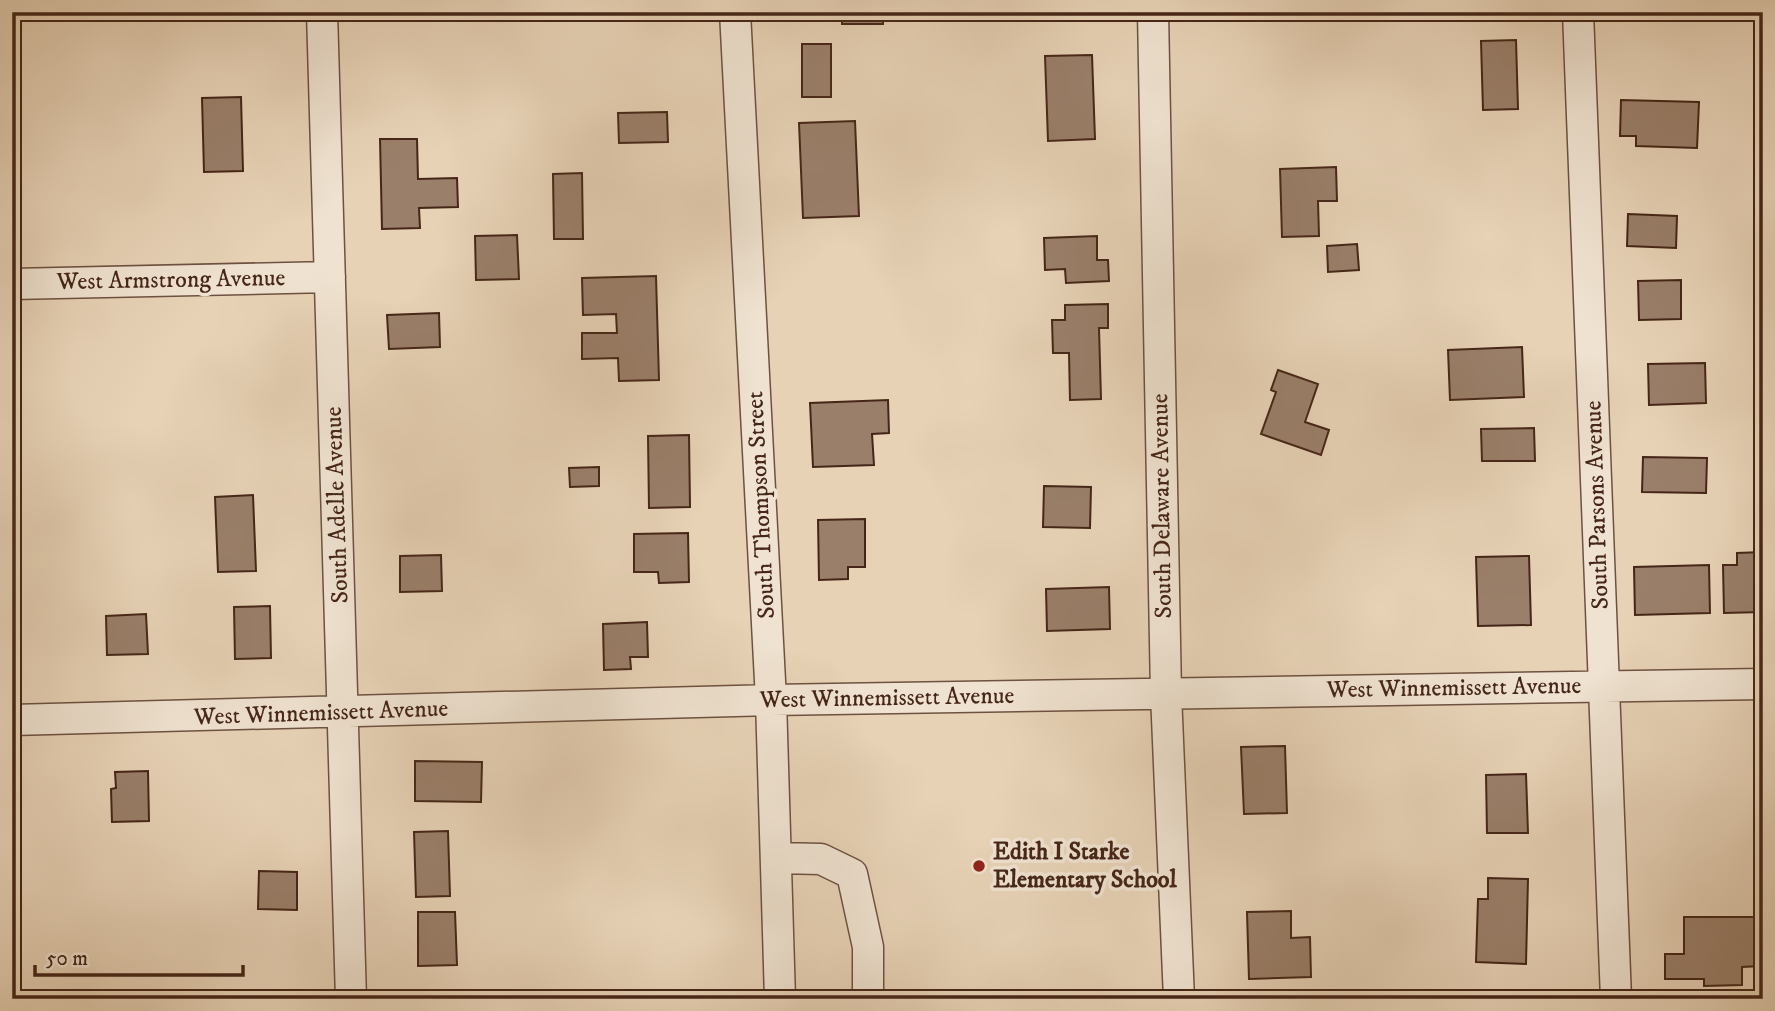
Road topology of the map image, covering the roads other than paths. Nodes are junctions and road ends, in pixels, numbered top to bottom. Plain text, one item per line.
1 (322, 12) edge
2 (735, 12) edge
3 (1153, 12) edge
4 (1578, 12) edge
5 (330, 277) junction
6 (12, 284) edge
7 (1763, 684) edge
8 (1604, 685) junction
9 (1166, 694) junction
10 (771, 700) junction
11 (344, 712) junction
12 (12, 720) edge
13 (776, 858) junction
14 (351, 999) edge
15 (780, 999) edge
16 (868, 999) edge
17 (1179, 999) edge
18 (1616, 999) edge

1 - 5 street, South Adelle Avenue
2 - 10 street, South Thompson Street
3 - 9 street, South Delaware Avenue
4 - 8 street, South Parsons Avenue
5 - 6 street, West Armstrong Avenue
5 - 11 street, South Adelle Avenue
7 - 8 street, West Winnemissett Avenue
8 - 9 street, West Winnemissett Avenue
8 - 18 street, South Parsons Avenue
9 - 10 street, West Winnemissett Avenue
9 - 17 street, South Delaware Avenue
10 - 11 street, West Winnemissett Avenue
10 - 13 street, South Thompson Street
11 - 12 street, West Winnemissett Avenue
11 - 14 street, South Adelle Avenue
13 - 15 street, South Thompson Street
13 - 16 street

